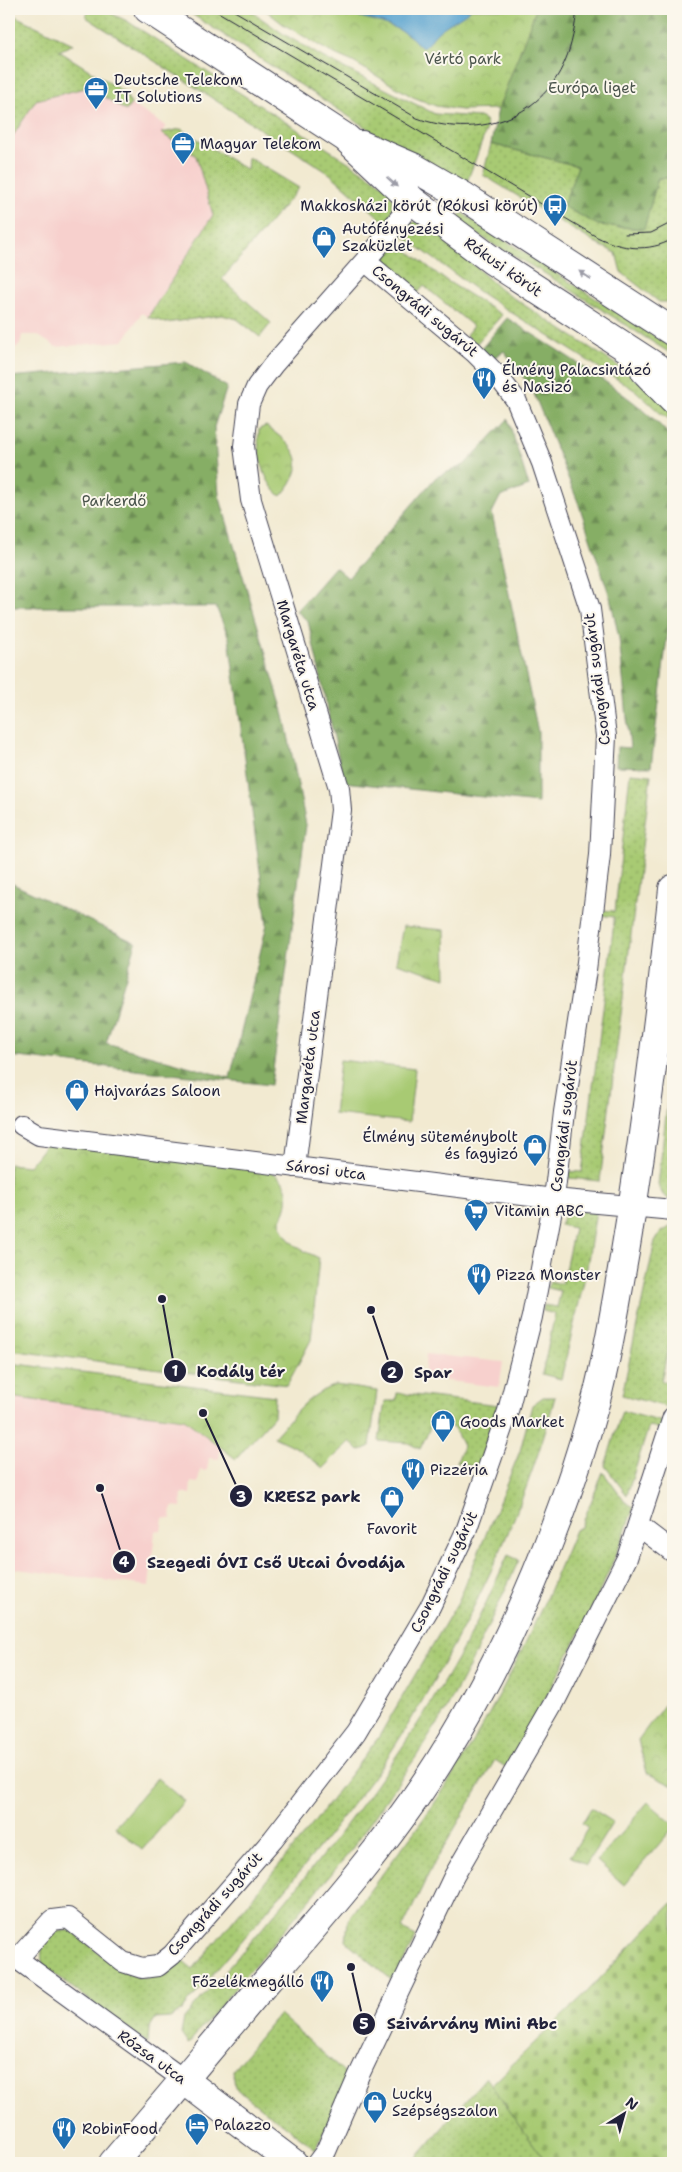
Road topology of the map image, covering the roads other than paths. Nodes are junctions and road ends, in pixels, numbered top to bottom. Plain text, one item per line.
1 (148, 9) edge
2 (346, 138) junction
3 (413, 167) junction
4 (456, 192) junction
5 (413, 201) junction
6 (365, 261) junction
7 (626, 302) junction
8 (673, 311) edge
9 (673, 332) edge
10 (616, 341) junction
11 (673, 378) edge
12 (673, 400) edge
13 (673, 889) edge
14 (22, 1125) dead end
15 (295, 1167) junction
16 (554, 1199) junction
17 (633, 1205) junction
18 (673, 1210) edge
19 (673, 1417) edge
20 (640, 1526) junction
21 (673, 1552) edge
22 (13, 1956) edge
23 (184, 2080) junction
24 (113, 2163) edge
25 (293, 2163) edge
26 (317, 2163) edge

1 - 2 main road, Rókusi körút
2 - 3 main road, Rókusi körút
2 -> 5 main road, Rókusi körút
3 - 4 main road, Rókusi körút
3 - 5 main road
4 - 5 main road
7 -> 4 main road, Rókusi körút
5 - 6 street, Margaréta utca
5 - 10 main road, Rókusi körút
6 - 15 street, Margaréta utca
6 - 16 street, Csongrádi sugárút
7 - 8 main road
7 - 9 main road, Rókusi körút
10 - 11 main road, Rókusi körút
10 - 12 main road
13 - 17 main road
14 - 15 street, Sárosi utca
15 - 16 street, Sárosi utca
16 - 17 street, Sárosi utca
16 - 22 street, Csongrádi sugárút
17 - 18 street, Sárosi utca
17 - 23 main road
19 - 20 street
20 - 21 street
20 - 26 street
22 - 23 street, Rózsa utca
23 - 24 main road
23 - 25 main road, Rózsa utca

